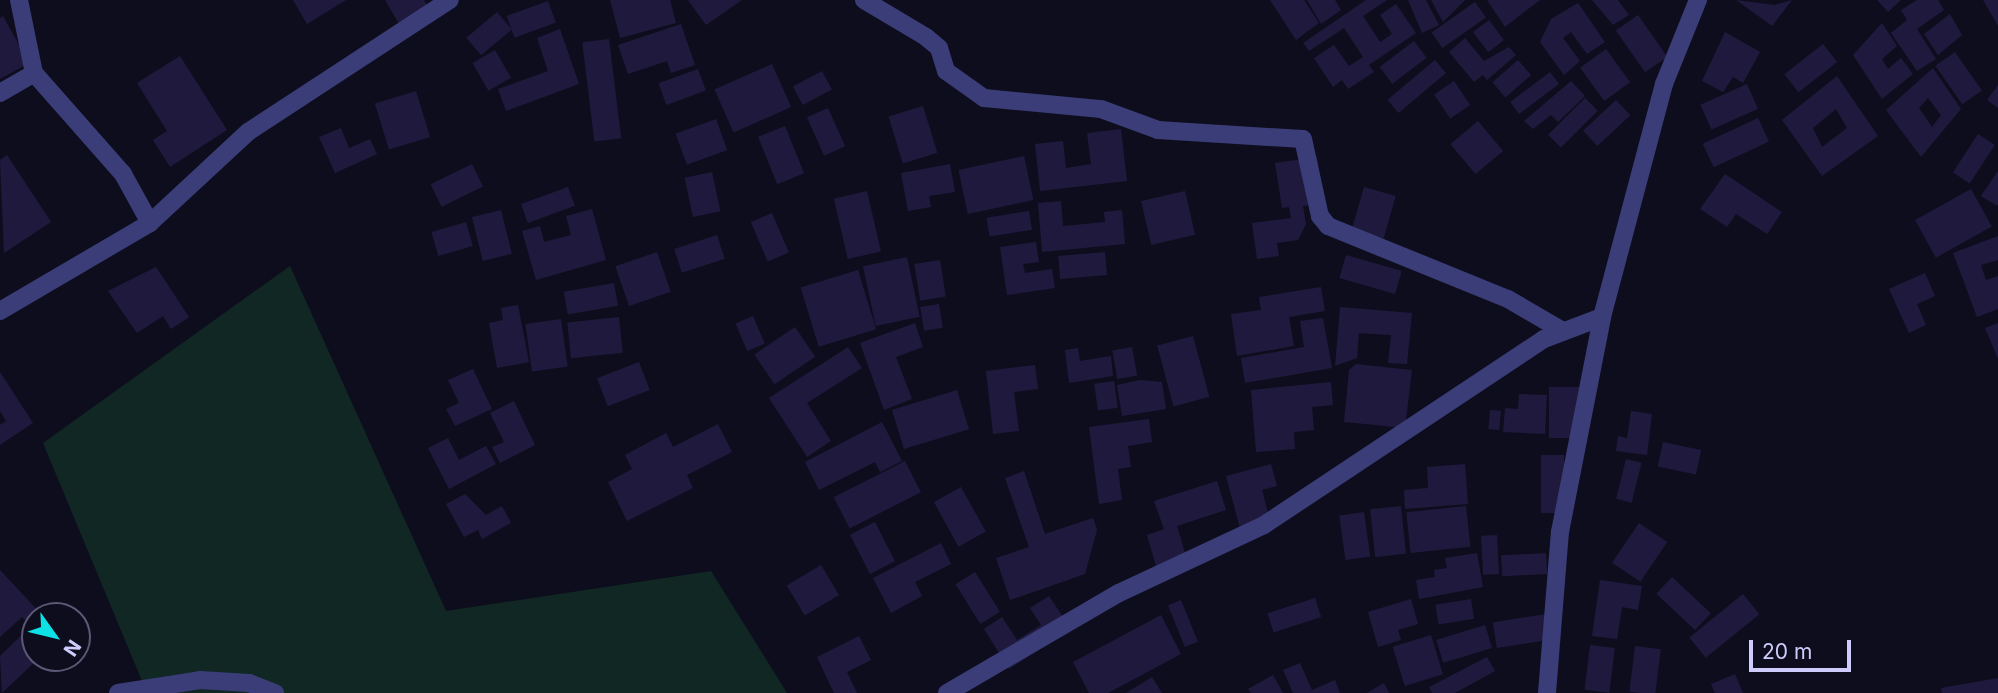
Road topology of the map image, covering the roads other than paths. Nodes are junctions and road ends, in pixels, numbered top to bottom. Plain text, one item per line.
1 (19, 0) edge
2 (450, 0) edge
3 (864, 0) edge
4 (1698, 0) edge
5 (34, 73) junction
6 (0, 93) edge
7 (150, 223) junction
8 (0, 311) edge
9 (1602, 317) junction
10 (1563, 331) junction
11 (118, 693) edge
12 (275, 693) edge
13 (947, 693) edge
14 (1548, 693) edge

1 - 5 street
2 - 7 street
3 - 10 street
4 - 9 street
5 - 6 street
5 - 7 street
7 - 8 street
9 - 10 street
9 - 14 street
10 - 13 street
11 - 12 street

